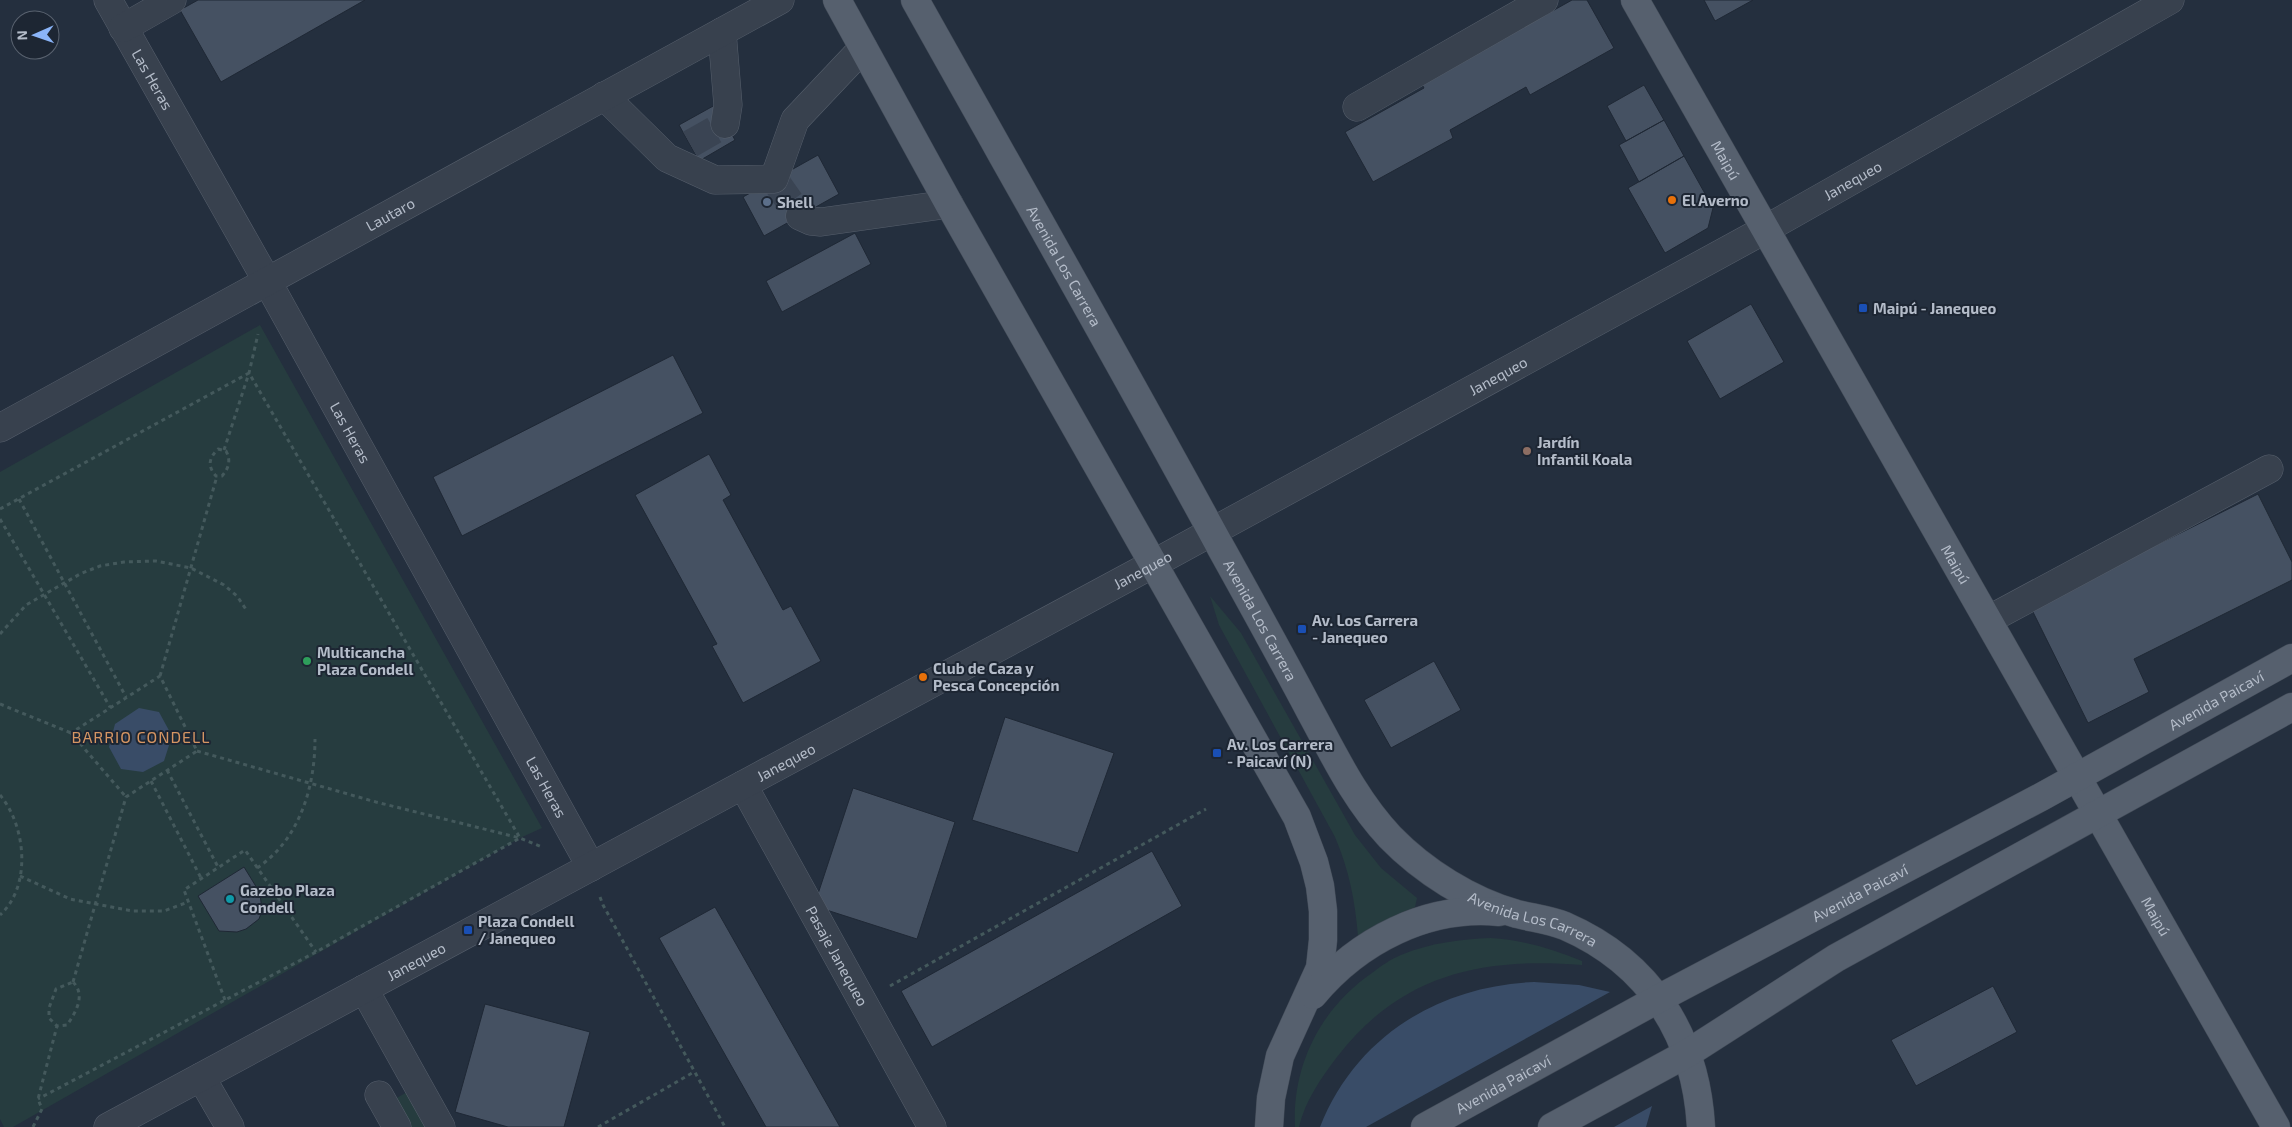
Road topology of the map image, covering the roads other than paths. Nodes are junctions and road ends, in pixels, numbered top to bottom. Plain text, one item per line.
1 (108, 0) edge
2 (172, 0) edge
3 (780, 0) edge
4 (836, 0) edge
5 (915, 0) edge
6 (1544, 0) edge
7 (1635, 0) edge
8 (2170, 0) edge
9 (123, 28) junction
10 (722, 32) junction
11 (863, 48) junction
12 (604, 96) junction
13 (1357, 107) dead end
14 (725, 124) dead end
15 (690, 144) tunnel mouth
16 (667, 158) junction
17 (949, 204) junction
18 (800, 216) tunnel mouth
19 (1766, 229) junction
20 (267, 282) junction
21 (0, 428) edge
22 (2269, 469) dead end
23 (1212, 531) junction
24 (1153, 564) junction
25 (1988, 620) junction
26 (2292, 658) edge
27 (2292, 707) edge
28 (2077, 776) junction
29 (743, 785) junction
30 (2098, 813) junction
31 (591, 867) junction
32 (1515, 913) junction
33 (364, 989) junction
34 (1658, 999) junction
35 (1298, 1017) junction
36 (1688, 1053) junction
37 (201, 1077) junction
38 (379, 1095) dead end
39 (108, 1127) edge
40 (230, 1127) edge
41 (397, 1127) edge
42 (441, 1127) edge
43 (932, 1127) edge
44 (1269, 1127) edge
45 (1425, 1127) edge
46 (1552, 1127) edge
47 (1701, 1127) edge
48 (2276, 1127) edge

1 - 9 street, Las Heras
2 - 9 street
3 - 10 street, Lautaro
4 - 11 main road
5 - 23 main road, Avenida Los Carrera
6 - 13 street
7 - 19 main road, Maipú
8 - 19 street, Janequeo
9 - 20 street, Las Heras
10 - 12 street, Lautaro
10 - 14 street
11 - 16 street
11 - 17 main road
12 - 16 street
12 - 20 street, Lautaro
15 - 16 street
17 - 18 street
17 - 24 main road
19 - 23 street, Janequeo
19 - 25 main road, Maipú
20 - 21 street, Lautaro
20 - 31 street, Las Heras
22 - 25 street
23 - 24 street, Janequeo
23 - 32 main road, Avenida Los Carrera
24 - 29 street, Janequeo
24 - 35 main road
25 - 28 main road, Maipú
26 - 28 main road, Avenida Paicaví
27 - 30 main road
28 - 30 main road, Maipú
28 - 34 main road, Avenida Paicaví
29 - 31 street, Janequeo
29 - 43 street, Pasaje Janequeo
30 - 36 main road
30 - 48 main road, Maipú
31 - 33 street, Janequeo
32 - 34 main road, Avenida Los Carrera
32 - 35 main road
33 - 37 street, Janequeo
33 - 42 street
34 - 36 main road, Avenida Los Carrera
34 - 45 main road, Avenida Paicaví
35 - 44 main road
36 - 46 main road
36 - 47 main road, Avenida Los Carrera
37 - 39 street, Janequeo
37 - 40 street
38 - 41 street

